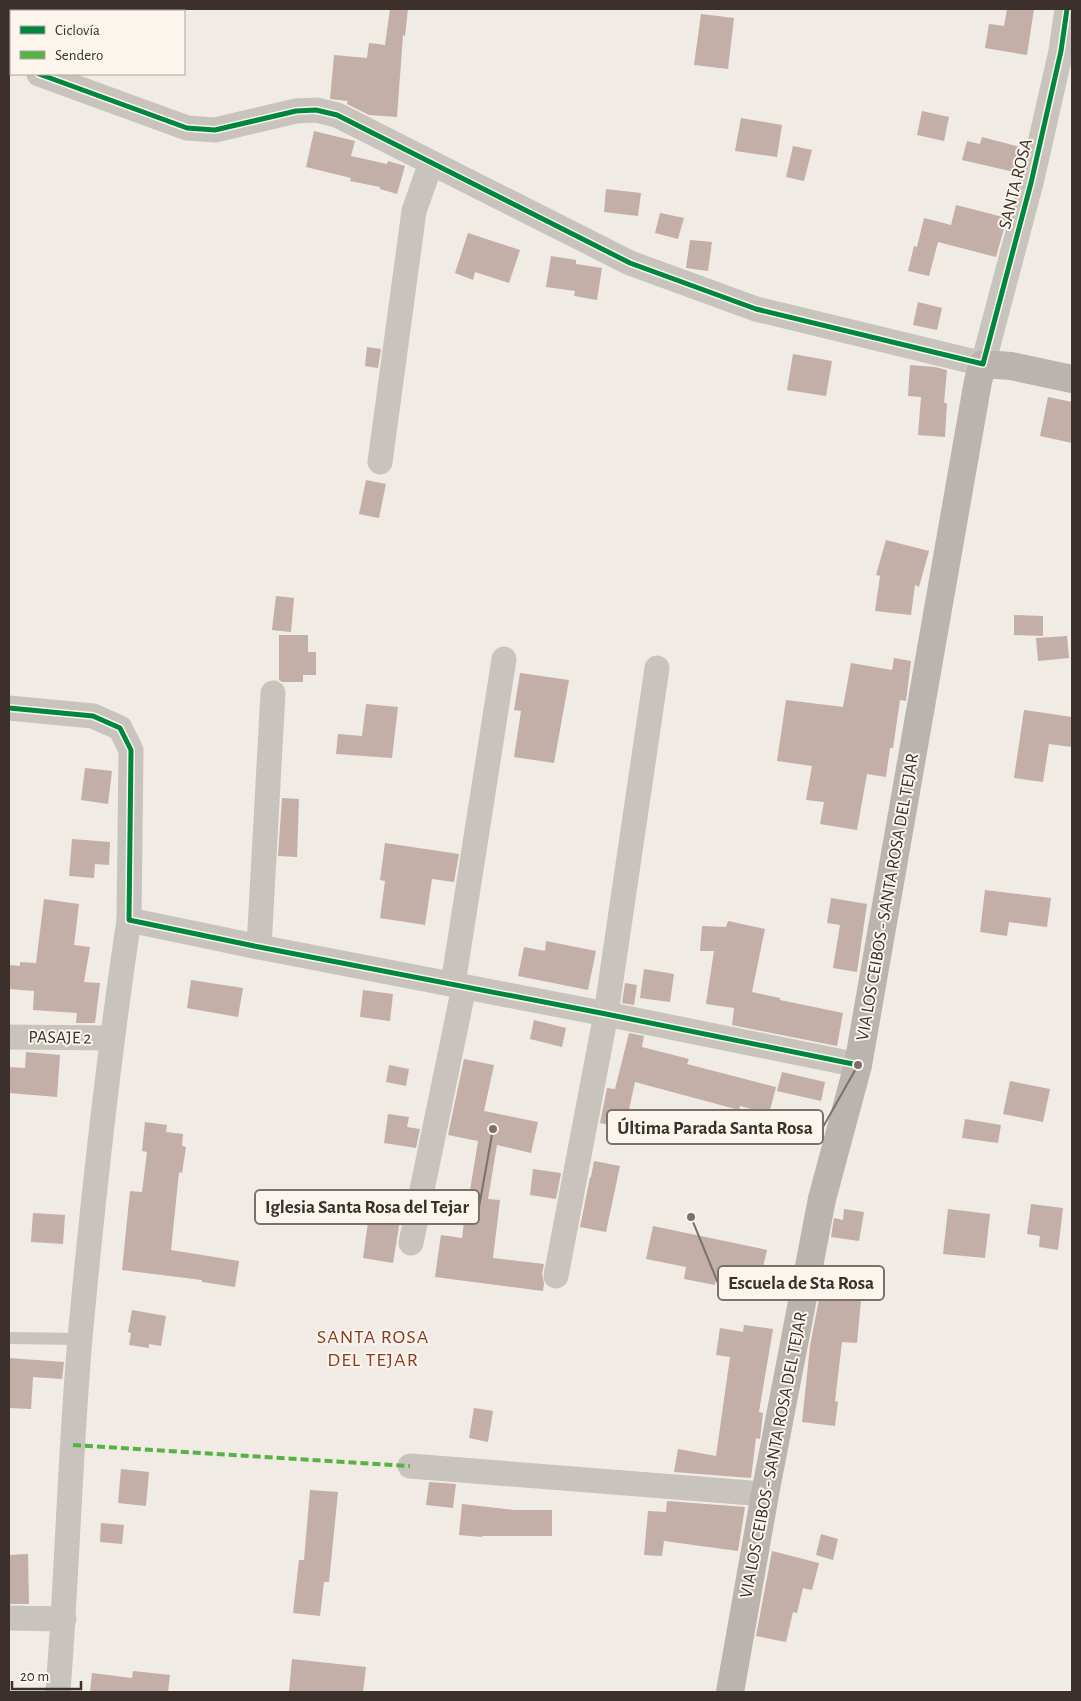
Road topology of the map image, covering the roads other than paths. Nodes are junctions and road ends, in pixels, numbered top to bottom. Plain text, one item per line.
1 (1066, 9) edge
2 (42, 75) edge
3 (431, 163) junction
4 (983, 364) junction
5 (1072, 379) edge
6 (380, 462) dead end
7 (504, 658) dead end
8 (656, 668) dead end
9 (273, 694) dead end
10 (9, 708) edge
11 (129, 920) junction
12 (259, 947) junction
13 (458, 985) junction
14 (606, 1014) junction
15 (9, 1037) edge
16 (111, 1038) junction
17 (858, 1065) junction
18 (411, 1243) dead end
19 (556, 1276) dead end
20 (9, 1338) edge
21 (80, 1339) junction
22 (410, 1466) dead end
23 (765, 1494) junction
24 (9, 1618) edge
25 (64, 1619) junction
26 (58, 1692) edge
27 (730, 1692) edge

1 - 4 street, SANTA ROSA
2 - 3 street
3 - 4 street
3 - 6 street
4 - 5 main road
4 - 17 main road, VIA LOS CEIBOS - SANTA ROSA DEL TEJAR
7 - 13 street
8 - 14 street
9 - 12 street
10 - 11 street
11 - 12 street
11 - 16 street
12 - 13 street
13 - 14 street
13 - 18 street
14 - 17 street
14 - 19 street
15 - 16 street, PASAJE 2
16 - 21 street
17 - 23 main road, VIA LOS CEIBOS - SANTA ROSA DEL TEJAR
20 - 21 lane
21 - 25 street
22 - 23 street
23 - 27 main road, VIA LOS CEIBOS - SANTA ROSA DEL TEJAR
24 - 25 street
25 - 26 street

